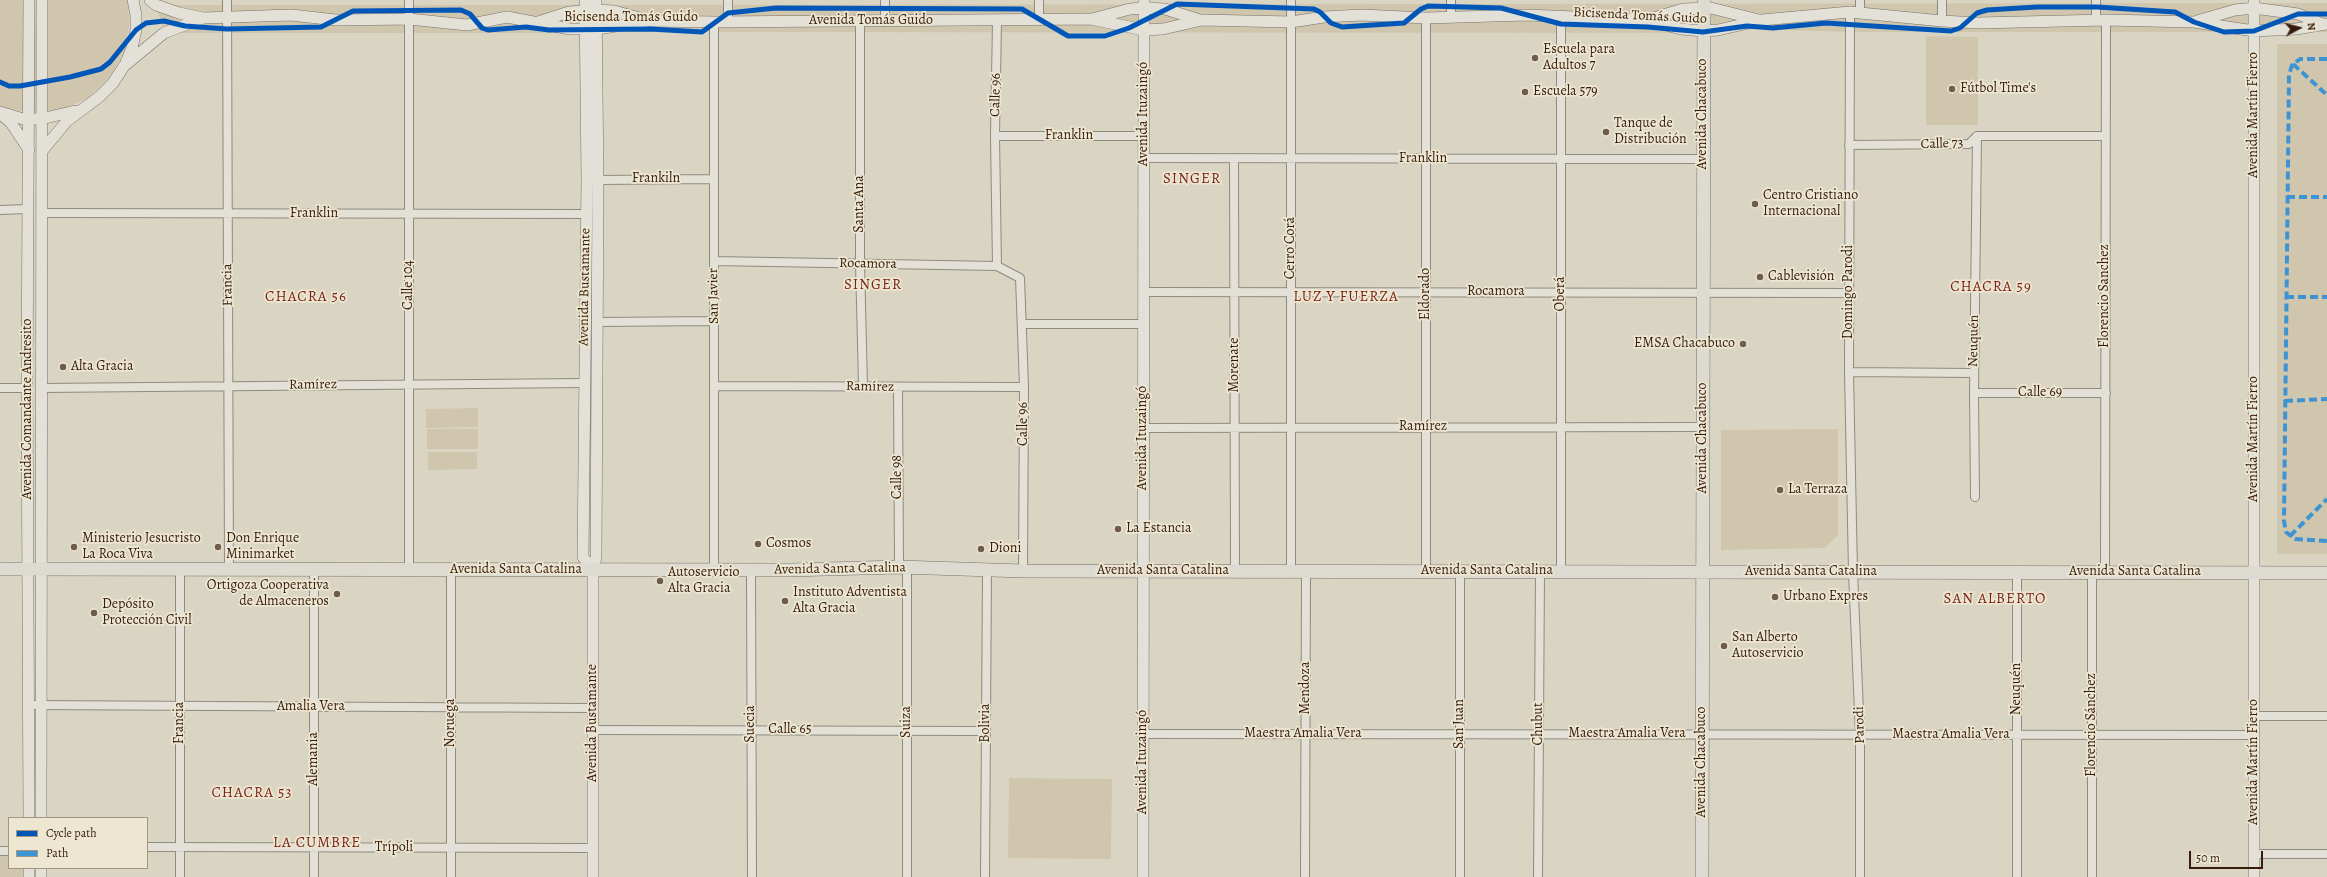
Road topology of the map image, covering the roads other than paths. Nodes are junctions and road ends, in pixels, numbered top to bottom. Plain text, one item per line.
1 (29, 0) edge
2 (42, 0) edge
3 (133, 0) edge
4 (150, 0) edge
5 (227, 0) edge
6 (409, 0) edge
7 (728, 0) edge
8 (885, 0) edge
9 (1039, 0) edge
10 (1291, 0) edge
11 (1451, 0) edge
12 (1860, 0) edge
13 (1942, 0) edge
14 (2096, 0) edge
15 (1144, 4) edge
16 (1703, 4) edge
17 (2254, 4) edge
18 (585, 5) edge
19 (596, 5) edge
20 (1855, 12) junction
21 (1561, 16) junction
22 (227, 17) junction
23 (1451, 17) junction
24 (203, 18) junction
25 (1039, 18) junction
26 (1426, 18) junction
27 (409, 19) junction
28 (1092, 19) junction
29 (29, 20) junction
30 (42, 20) junction
31 (650, 20) junction
32 (1202, 20) junction
33 (1647, 20) junction
34 (1762, 20) junction
35 (2101, 20) junction
36 (860, 21) junction
37 (997, 21) junction
38 (1942, 21) junction
39 (714, 22) junction
40 (728, 22) junction
41 (885, 22) junction
42 (1291, 22) junction
43 (2194, 22) junction
44 (535, 23) junction
45 (2325, 24) edge
46 (585, 29) junction
47 (597, 30) junction
48 (1144, 30) junction
49 (1703, 31) junction
50 (2254, 31) junction
51 (124, 66) junction
52 (82, 108) junction
53 (0, 113) edge
54 (29, 119) junction
55 (42, 119) junction
56 (995, 136) junction
57 (1143, 136) junction
58 (1977, 136) junction
59 (2105, 136) junction
60 (1849, 145) junction
61 (29, 151) junction
62 (42, 151) junction
63 (1144, 158) junction
64 (1234, 159) junction
65 (1291, 159) junction
66 (1426, 159) junction
67 (1561, 159) junction
68 (1703, 159) junction
69 (713, 179) junction
70 (598, 180) junction
71 (29, 209) junction
72 (0, 210) edge
73 (42, 213) junction
74 (228, 214) junction
75 (409, 214) junction
76 (586, 214) junction
77 (714, 261) junction
78 (860, 263) junction
79 (997, 266) junction
80 (1020, 278) joint
81 (1143, 292) junction
82 (1234, 292) junction
83 (1291, 292) junction
84 (1426, 292) junction
85 (1561, 292) junction
86 (1849, 292) junction
87 (1703, 293) junction
88 (714, 321) junction
89 (597, 322) junction
90 (1023, 324) junction
91 (1143, 324) junction
92 (1849, 372) junction
93 (1974, 374) junction
94 (584, 383) junction
95 (410, 384) junction
96 (229, 386) junction
97 (715, 386) junction
98 (863, 386) junction
99 (1024, 387) junction
100 (0, 388) edge
101 (28, 388) junction
102 (42, 388) junction
103 (898, 388) junction
104 (1974, 393) junction
105 (2106, 393) junction
106 (1702, 426) junction
107 (1291, 427) junction
108 (1426, 427) junction
109 (1143, 428) junction
110 (1235, 428) junction
111 (1562, 428) junction
112 (1975, 497) dead end
113 (583, 505) junction
114 (596, 505) junction
115 (903, 568) junction
116 (0, 569) edge
117 (35, 569) junction
118 (180, 569) junction
119 (229, 569) junction
120 (987, 569) junction
121 (314, 570) junction
122 (409, 570) junction
123 (451, 570) junction
124 (593, 570) junction
125 (714, 570) junction
126 (751, 570) junction
127 (1023, 571) junction
128 (1143, 571) junction
129 (1235, 571) junction
130 (1291, 571) junction
131 (1306, 571) junction
132 (1426, 571) junction
133 (1460, 571) junction
134 (1540, 571) junction
135 (1561, 571) junction
136 (1702, 572) junction
137 (1853, 572) junction
138 (2017, 572) junction
139 (2092, 572) junction
140 (2105, 572) junction
141 (2254, 573) junction
142 (2327, 573) edge
143 (29, 705) junction
144 (41, 705) junction
145 (180, 706) junction
146 (314, 707) junction
147 (451, 708) junction
148 (592, 708) junction
149 (2254, 716) junction
150 (2327, 716) edge
151 (593, 730) junction
152 (752, 730) junction
153 (907, 731) junction
154 (986, 731) junction
155 (1143, 734) junction
156 (1306, 734) junction
157 (1460, 734) junction
158 (1539, 734) junction
159 (1702, 734) junction
160 (1860, 735) junction
161 (2017, 735) junction
162 (2092, 735) junction
163 (2254, 736) junction
164 (29, 817) edge
165 (41, 817) edge
166 (148, 848) edge
167 (180, 848) junction
168 (314, 848) junction
169 (451, 848) junction
170 (593, 848) junction
171 (2254, 854) junction
172 (2327, 854) edge
173 (180, 877) edge
174 (314, 877) edge
175 (451, 877) edge
176 (593, 877) edge
177 (752, 877) edge
178 (907, 877) edge
179 (985, 877) edge
180 (1143, 877) edge
181 (1305, 877) edge
182 (1460, 877) edge
183 (1538, 877) edge
184 (1702, 877) edge
185 (1860, 877) edge
186 (2017, 877) edge
187 (2092, 877) edge
188 (2254, 877) edge

1 - 29 main road, Avenida Comandante Andresito
2 - 30 main road, Avenida Comandante Andresito
3 - 51 main road, Avenida Tomás Guido
4 - 24 main road, Avenida Tomás Guido
5 - 22 street, Francia
6 - 27 street, Calle 104
7 - 40 street
8 - 41 street
9 - 25 street
10 - 42 street, Cerro Corá
11 - 23 street
12 - 20 street
13 - 38 street
14 - 35 street, Florencio Sanchez
15 - 28 main road, Avenida Tomás Guido
15 - 32 main road, Avenida Tomás Guido
15 - 48 main road, Avenida Ituzaingó
16 - 33 main road, Avenida Tomás Guido
16 - 34 main road, Avenida Tomás Guido
16 - 49 main road, Avenida Chacabuco
17 - 43 main road, Avenida Tomás Guido
17 - 45 main road, Avenida Tomás Guido
17 - 50 main road, Avenida Martín Fierro
18 - 19 main road, Avenida Tomás Guido
18 - 44 main road, Avenida Tomás Guido
18 - 46 main road, Avenida Bustamante
19 - 31 main road, Avenida Tomás Guido
19 - 47 main road, Avenida Bustamante
20 - 34 main road, Avenida Tomás Guido
20 - 38 main road, Avenida Tomás Guido
20 - 60 street, Domingo Parodi
21 - 23 main road, Avenida Tomás Guido
21 - 33 main road, Avenida Tomás Guido
21 - 67 street, Oberá
22 - 24 main road, Avenida Tomás Guido
22 - 27 main road, Avenida Tomás Guido
22 - 74 street, Francia
23 - 26 main road, Avenida Tomás Guido
24 - 51 main road, Avenida Tomás Guido
25 - 28 main road, Avenida Tomás Guido
25 - 37 main road, Avenida Tomás Guido
26 - 42 main road, Avenida Tomás Guido
26 - 66 street, Eldorado
27 - 44 main road, Avenida Tomás Guido
27 - 75 street, Calle 104
28 - 48 main road, Avenida Tomás Guido
29 - 30 main road
29 - 54 main road, Avenida Comandante Andresito
30 - 55 main road, Avenida Comandante Andresito
31 - 39 main road, Avenida Tomás Guido
31 - 47 main road, Avenida Tomás Guido
32 - 42 main road, Avenida Tomás Guido
32 - 48 main road, Avenida Tomás Guido
33 - 49 main road, Avenida Tomás Guido
34 - 49 main road, Avenida Tomás Guido
35 - 38 main road, Avenida Tomás Guido
35 - 43 main road, Avenida Tomás Guido
35 - 59 street, Florencio Sanchez
36 - 40 main road, Avenida Tomás Guido
36 - 41 main road, Avenida Tomás Guido
36 - 78 street, Santa Ana
37 - 41 main road, Avenida Tomás Guido
37 - 56 street, Calle 96
39 - 40 main road, Avenida Tomás Guido
39 - 69 street, San Javier
42 - 65 street, Cerro Corá
43 - 50 main road, Avenida Tomás Guido
44 - 46 main road, Avenida Tomás Guido
45 - 50 main road, Avenida Tomás Guido
46 - 47 main road, Avenida Tomás Guido
46 - 76 main road, Avenida Bustamante
47 - 70 main road, Avenida Bustamante
48 - 57 main road, Avenida Ituzaingó
49 - 68 main road, Avenida Chacabuco
50 - 141 main road, Avenida Martín Fierro
51 - 52 main road, Avenida Tomás Guido
52 - 55 main road
52 - 62 main road, Avenida Tomás Guido
53 - 54 main road
53 - 61 main road
54 - 55 main road
54 - 61 main road, Avenida Comandante Andresito
55 - 62 main road, Avenida Comandante Andresito
56 - 57 street, Franklin
56 - 79 street, Calle 96
57 - 63 main road, Avenida Ituzaingó
58 - 59 street, Calle 73
58 - 60 street, Calle 73
58 - 93 street, Neuquén
59 - 105 street, Florencio Sanchez
60 - 86 street, Domingo Parodi
61 - 71 main road, Avenida Comandante Andresito
62 - 73 main road, Avenida Comandante Andresito
63 - 64 street, Franklin
63 - 81 main road, Avenida Ituzaingó
64 - 65 street, Franklin
64 - 82 street, Morenate
65 - 66 street, Franklin
65 - 83 street, Cerro Corá
66 - 67 street, Franklin
66 - 84 street, Eldorado
67 - 68 street, Franklin
67 - 85 street, Oberá
68 - 87 main road, Avenida Chacabuco
69 - 70 street, Frankiln
69 - 77 street, San Javier
70 - 89 main road, Avenida Bustamante
71 - 72 street
71 - 101 main road, Avenida Comandante Andresito
73 - 74 street, Franklin
73 - 102 main road, Avenida Comandante Andresito
74 - 75 street, Franklin
74 - 96 street, Francia
75 - 76 street, Franklin
75 - 95 street, Calle 104
76 - 94 main road, Avenida Bustamante
77 - 78 street, Rocamora
77 - 88 street, San Javier
78 - 79 street, Rocamora
78 - 98 street, Santa Ana
79 - 80 street, Rocamora
80 - 90 street, Calle 96
81 - 82 street, Rocamora
81 - 91 main road, Avenida Ituzaingó
82 - 83 street, Rocamora
82 - 110 street, Morenate
83 - 84 street, Rocamora
83 - 107 street, Cerro Corá
84 - 85 street, Rocamora
84 - 108 street, Eldorado
85 - 87 street, Rocamora
85 - 111 street, Oberá
86 - 87 street, Rocamora
86 - 92 street, Domingo Parodi
87 - 106 main road, Avenida Chacabuco
88 - 89 street
88 - 97 street, San Javier
89 - 114 main road, Avenida Bustamante
90 - 91 street
90 - 99 street, Calle 96
91 - 109 main road, Avenida Ituzaingó
92 - 93 street
92 - 137 street, Domingo Parodi
93 - 104 street, Neuquén
94 - 95 street, Ramírez
94 - 113 main road, Avenida Bustamante
95 - 96 street, Ramírez
95 - 122 street, Calle 104
96 - 102 street, Ramírez
96 - 119 street, Francia
97 - 98 street, Ramírez
97 - 125 street, San Javier
98 - 103 street, Ramírez
99 - 103 street, Ramírez
99 - 127 street, Calle 96
100 - 101 street
101 - 117 main road, Avenida Comandante Andresito
102 - 117 main road, Avenida Comandante Andresito
103 - 115 street, Calle 98
104 - 105 street, Calle 69
104 - 112 street, Neuquén
105 - 140 street, Florencio Sanchez
106 - 111 street, Ramírez
106 - 136 main road, Avenida Chacabuco
107 - 108 street, Ramírez
107 - 110 street, Ramírez
107 - 130 street, Cerro Corá
108 - 111 street, Ramírez
108 - 132 street, Eldorado
109 - 110 street, Ramírez
109 - 128 main road, Avenida Ituzaingó
110 - 129 street, Morenate
111 - 135 street, Oberá
113 - 114 street
113 - 124 main road, Avenida Bustamante
114 - 124 main road, Avenida Bustamante
115 - 120 main road, Avenida Santa Catalina
115 - 126 main road, Avenida Santa Catalina
115 - 153 street, Suiza
116 - 117 main road, Avenida Santa Catalina
117 - 118 main road, Avenida Santa Catalina
117 - 143 main road, Avenida Comandante Andresito
117 - 144 main road, Avenida Comandante Andresito
118 - 119 main road, Avenida Santa Catalina
118 - 145 street, Francia
119 - 121 main road, Avenida Santa Catalina
120 - 127 main road, Avenida Santa Catalina
120 - 154 street, Bolivia
121 - 122 main road, Avenida Santa Catalina
121 - 146 street, Alemania
122 - 123 main road, Avenida Santa Catalina
123 - 124 main road, Avenida Santa Catalina
123 - 147 street, Noruega
124 - 125 main road, Avenida Santa Catalina
124 - 148 main road, Avenida Bustamante
125 - 126 main road, Avenida Santa Catalina
126 - 152 street, Suecia
127 - 128 main road, Avenida Santa Catalina
128 - 129 main road, Avenida Santa Catalina
128 - 155 main road, Avenida Ituzaingó
129 - 130 main road, Avenida Santa Catalina
130 - 131 main road, Avenida Santa Catalina
131 - 132 main road, Avenida Santa Catalina
131 - 156 street, Mendoza
132 - 133 main road, Avenida Santa Catalina
133 - 134 main road, Avenida Santa Catalina
133 - 157 street, San Juan
134 - 135 main road, Avenida Santa Catalina
134 - 158 street, Chubut
135 - 136 main road, Avenida Santa Catalina
136 - 137 main road, Avenida Santa Catalina
136 - 159 main road, Avenida Chacabuco
137 - 138 main road, Avenida Santa Catalina
137 - 160 street, Parodi
138 - 139 main road, Avenida Santa Catalina
138 - 161 street, Neuquén
139 - 140 main road, Avenida Santa Catalina
139 - 162 street, Florencio Sánchez
140 - 141 main road, Avenida Santa Catalina
141 - 142 main road, Avenida Santa Catalina
141 - 149 main road, Avenida Martín Fierro
143 - 144 street, Amalia Vera
143 - 164 main road, Avenida Comandante Andresito
144 - 145 street, Amalia Vera
144 - 165 main road, Avenida Comandante Andresito
145 - 146 street, Amalia Vera
145 - 167 street, Francia
146 - 147 street, Amalia Vera
146 - 168 street, Alemania
147 - 148 street, Amalia Vera
147 - 169 street, Noruega
148 - 151 main road, Avenida Bustamante
149 - 150 street
149 - 163 main road, Avenida Martín Fierro
151 - 152 street, Calle 65
151 - 170 main road, Avenida Bustamante
152 - 153 street, Calle 65
152 - 177 street, Suecia
153 - 154 street, Calle 65
153 - 178 street, Suiza
154 - 179 street, Bolivia
155 - 156 street, Maestra Amalia Vera
155 - 180 main road, Avenida Ituzaingó
156 - 157 street, Maestra Amalia Vera
156 - 181 street, Mendoza
157 - 158 street, Maestra Amalia Vera
157 - 182 street, San Juan
158 - 159 street, Maestra Amalia Vera
158 - 183 street, Chubut
159 - 160 street, Maestra Amalia Vera
159 - 184 main road, Avenida Chacabuco
160 - 161 street, Maestra Amalia Vera
160 - 185 street, Parodi
161 - 162 street, Maestra Amalia Vera
161 - 186 street, Neuquén
162 - 163 street, Maestra Amalia Vera
162 - 187 street, Florencio Sánchez
163 - 171 main road, Avenida Martín Fierro
166 - 167 street, Trípoli
167 - 168 street, Trípoli
167 - 173 street, Francia
168 - 169 street, Trípoli
168 - 174 street, Alemania
169 - 170 street, Trípoli
169 - 175 street, Noruega
170 - 176 main road, Avenida Bustamante
171 - 172 street
171 - 188 main road, Avenida Martín Fierro

